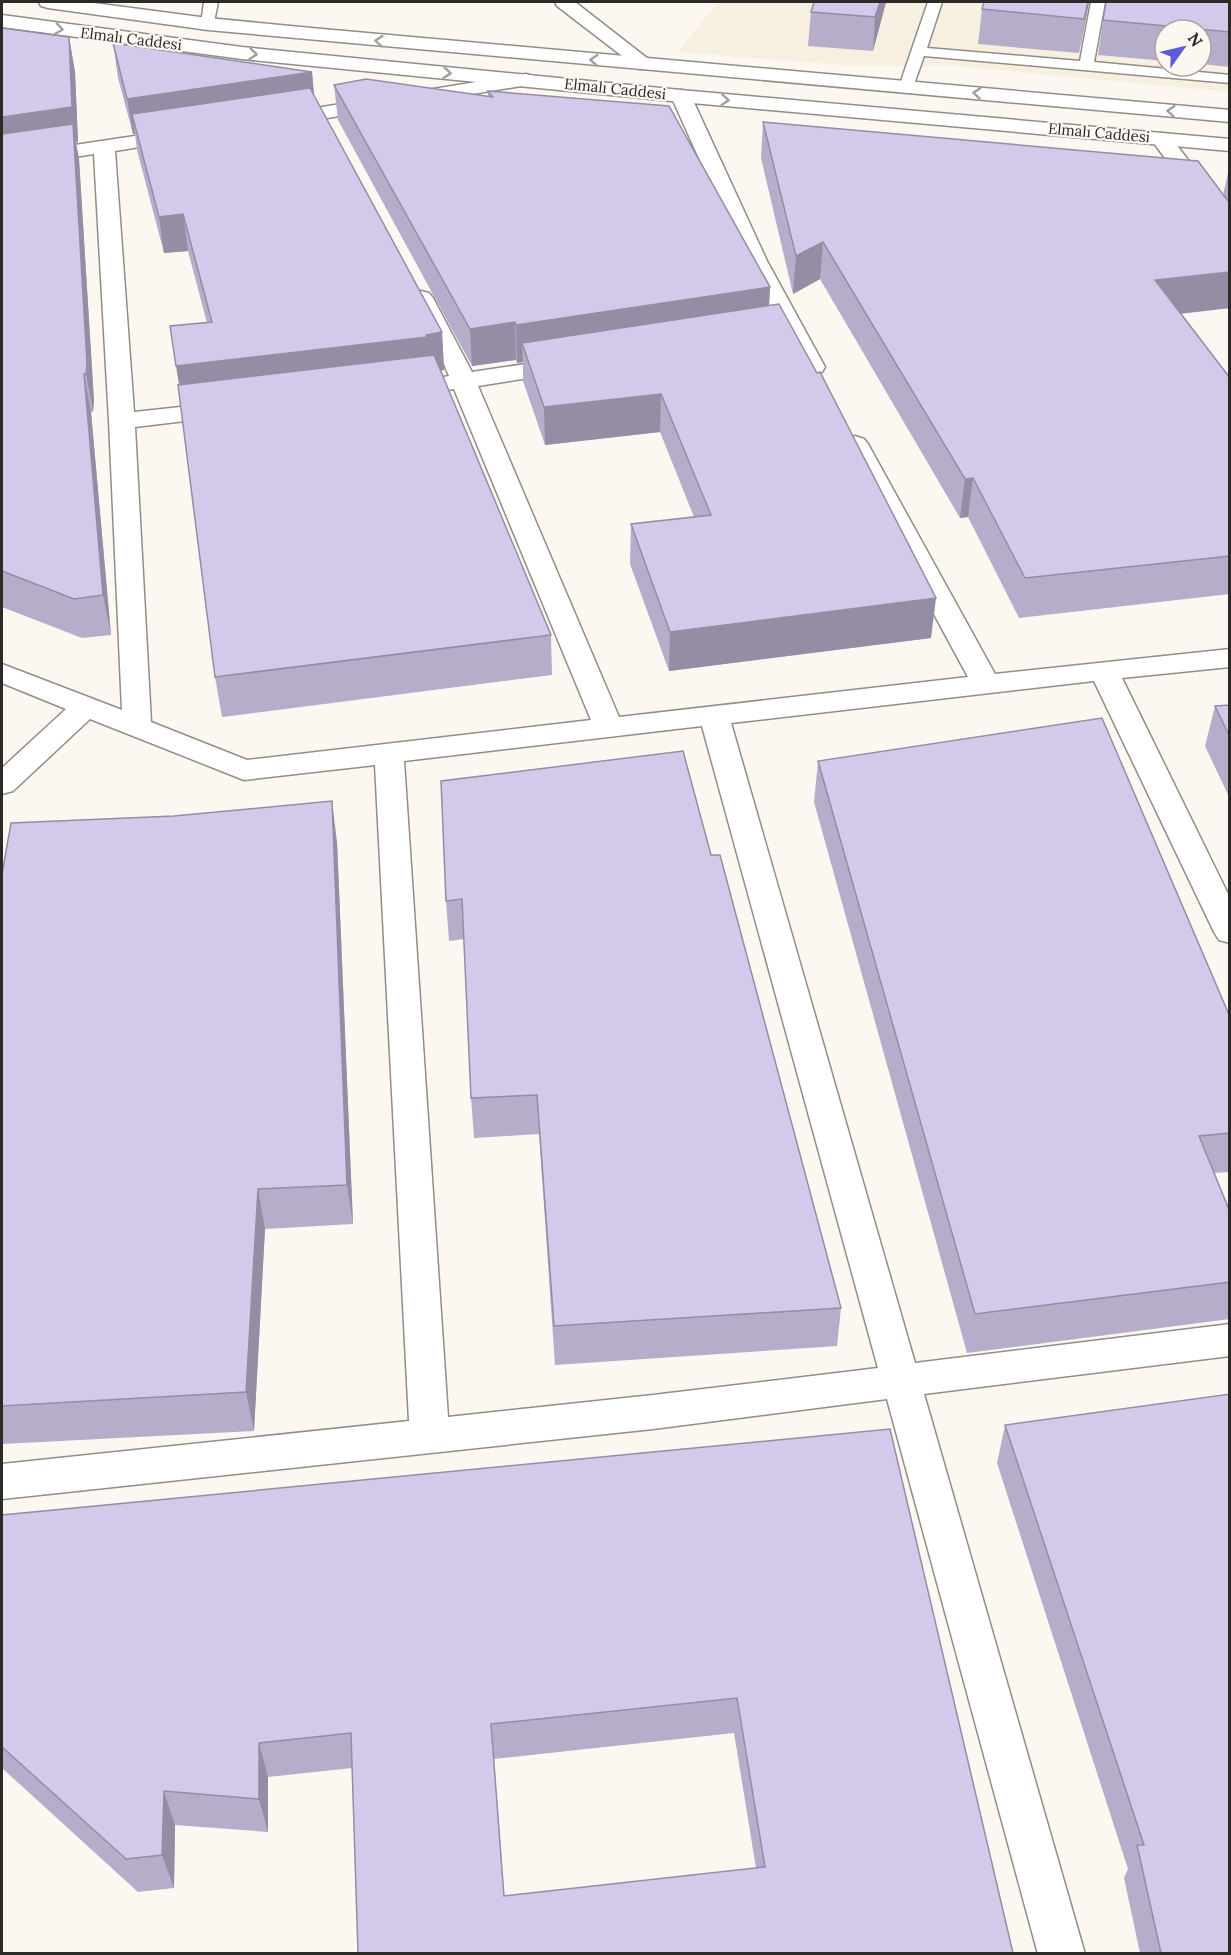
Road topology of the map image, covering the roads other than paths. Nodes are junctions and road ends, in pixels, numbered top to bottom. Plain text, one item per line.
1 (48, 2) edge
2 (211, 2) edge
3 (564, 2) edge
4 (935, 2) edge
5 (1098, 2) edge
6 (2, 21) edge
7 (208, 24) junction
8 (917, 51) junction
9 (646, 65) junction
10 (1086, 66) junction
11 (1230, 79) edge
12 (526, 80) junction
13 (906, 87) junction
14 (681, 96) junction
15 (1230, 116) edge
16 (264, 123) edge
17 (195, 133) edge
18 (1162, 139) junction
19 (1230, 145) edge
20 (104, 147) junction
21 (2, 162) edge
22 (1230, 231) edge
23 (411, 280) edge
24 (593, 361) edge
25 (463, 381) junction
26 (416, 387) edge
27 (827, 393) edge
28 (251, 406) edge
29 (122, 421) junction
30 (844, 424) edge
31 (1230, 658) edge
32 (1104, 672) junction
33 (2, 673) edge
34 (986, 684) junction
35 (86, 707) junction
36 (714, 716) junction
37 (137, 727) junction
38 (609, 728) junction
39 (389, 753) junction
40 (2, 784) edge
41 (1230, 932) edge
42 (1230, 1340) edge
43 (901, 1381) junction
44 (429, 1435) junction
45 (2, 1482) edge
46 (1062, 1953) edge

1 - 7 street, Elmalı Caddesi
2 - 7 lane
3 - 9 street
4 - 8 lane
5 - 10 lane
6 -> 12 street, Elmalı Caddesi
9 -> 7 street, Elmalı Caddesi
8 - 10 lane
8 - 13 lane
9 - 13 street, Elmalı Caddesi
10 - 11 lane
12 - 14 street, Elmalı Caddesi
12 - 16 street
15 -> 13 street, Elmalı Caddesi
14 -> 18 street, Elmalı Caddesi
14 - 27 street
17 - 20 street
18 - 19 street, Elmalı Caddesi
18 - 22 street
20 - 21 street
20 - 29 street
23 - 25 street
24 - 25 street
25 - 26 street
25 - 38 street
28 - 29 street
29 - 37 street
30 - 34 street
31 - 32 street
32 - 34 street
32 - 41 street
33 - 35 street
34 - 36 street
35 - 37 street
35 - 40 street
36 - 38 street
36 - 43 street
37 - 39 street
38 - 39 street
39 - 44 street
42 - 43 street
43 - 44 street
43 - 46 street
44 - 45 street

